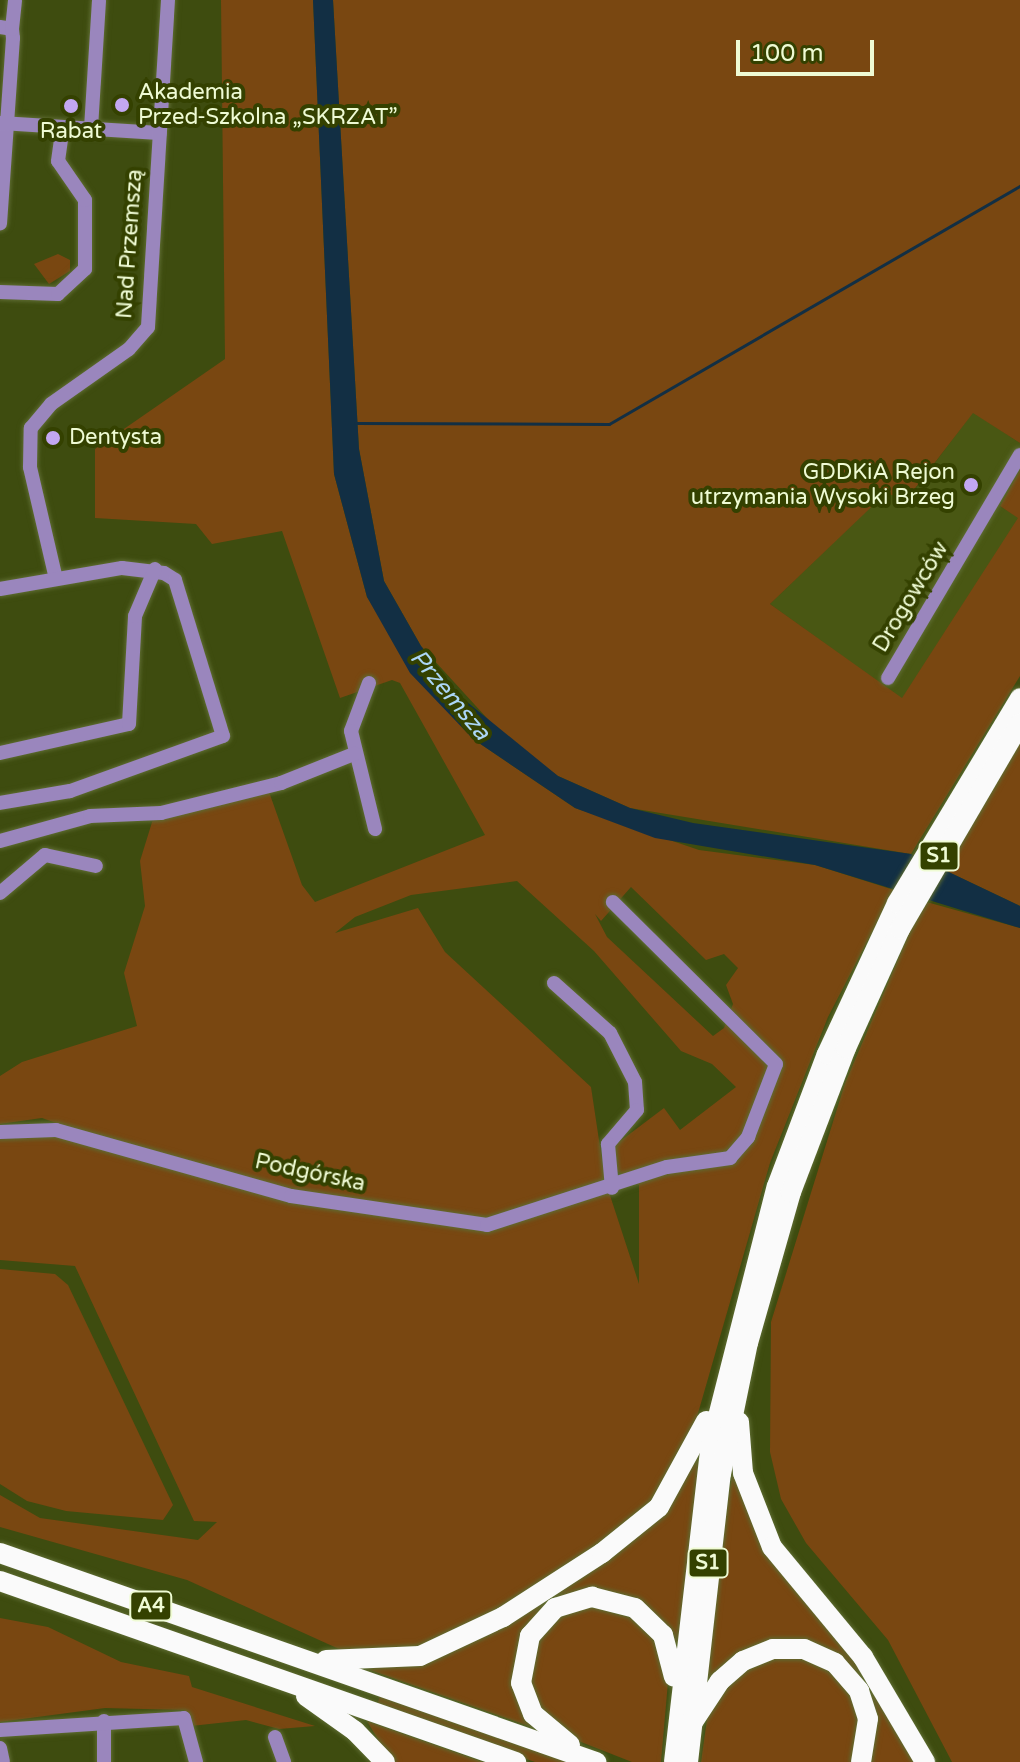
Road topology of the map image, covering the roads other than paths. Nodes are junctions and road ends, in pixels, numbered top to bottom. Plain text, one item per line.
1 (15, 0) edge
2 (99, 0) edge
3 (168, 0) edge
4 (6, 28) edge
5 (5, 123) edge
6 (63, 127) junction
7 (91, 128) junction
8 (160, 133) junction
9 (0, 224) edge
10 (0, 292) edge
11 (1020, 455) edge
12 (155, 569) junction
13 (56, 579) junction
14 (0, 589) edge
15 (888, 678) dead end
16 (369, 683) dead end
17 (1020, 698) edge
18 (1020, 724) edge
19 (0, 753) edge
20 (354, 754) junction
21 (974, 783) junction
22 (0, 803) edge
23 (375, 829) dead end
24 (0, 841) edge
25 (96, 866) dead end
26 (0, 893) edge
27 (613, 902) dead end
28 (554, 983) dead end
29 (0, 1132) edge
30 (612, 1188) junction
31 (728, 1400) junction
32 (0, 1553) edge
33 (0, 1581) edge
34 (302, 1659) junction
35 (283, 1681) junction
36 (679, 1700) junction
37 (104, 1721) junction
38 (691, 1725) junction
39 (0, 1730) edge
40 (275, 1737) dead end
41 (0, 1748) edge
42 (3, 1762) edge
43 (104, 1762) edge
44 (196, 1762) edge
45 (284, 1762) edge
46 (385, 1762) edge
47 (516, 1762) edge
48 (595, 1762) edge
49 (674, 1762) edge
50 (688, 1762) edge
51 (861, 1762) edge
52 (925, 1762) edge

1 - 4 street
2 - 7 street
3 - 8 street, Nad Przemszą
4 - 5 street
5 - 6 street
5 - 9 street
6 - 7 street
6 - 10 street
7 - 8 street
8 - 13 street, Nad Przemszą
11 - 15 street, Drogowców
12 - 13 street
12 - 19 street
12 - 22 street
13 - 14 street
16 - 20 street
17 - 21 highway, S1
18 - 21 highway, S1
20 - 23 street
20 - 24 street
21 - 31 highway, S1
25 - 26 street
27 - 30 street, Podgórska
28 - 30 street
29 - 30 street, Podgórska
31 - 34 highway
31 - 36 highway, S1
31 - 38 highway, S1
31 - 52 highway
32 - 34 highway, A4
33 - 35 highway, A4
34 - 48 highway, A4
35 - 46 highway
35 - 47 highway, A4
36 - 48 highway
36 - 49 highway, S1
37 - 39 street
37 - 43 street
37 - 44 street
38 - 50 highway, S1
38 - 51 highway
40 - 45 street
41 - 42 street

